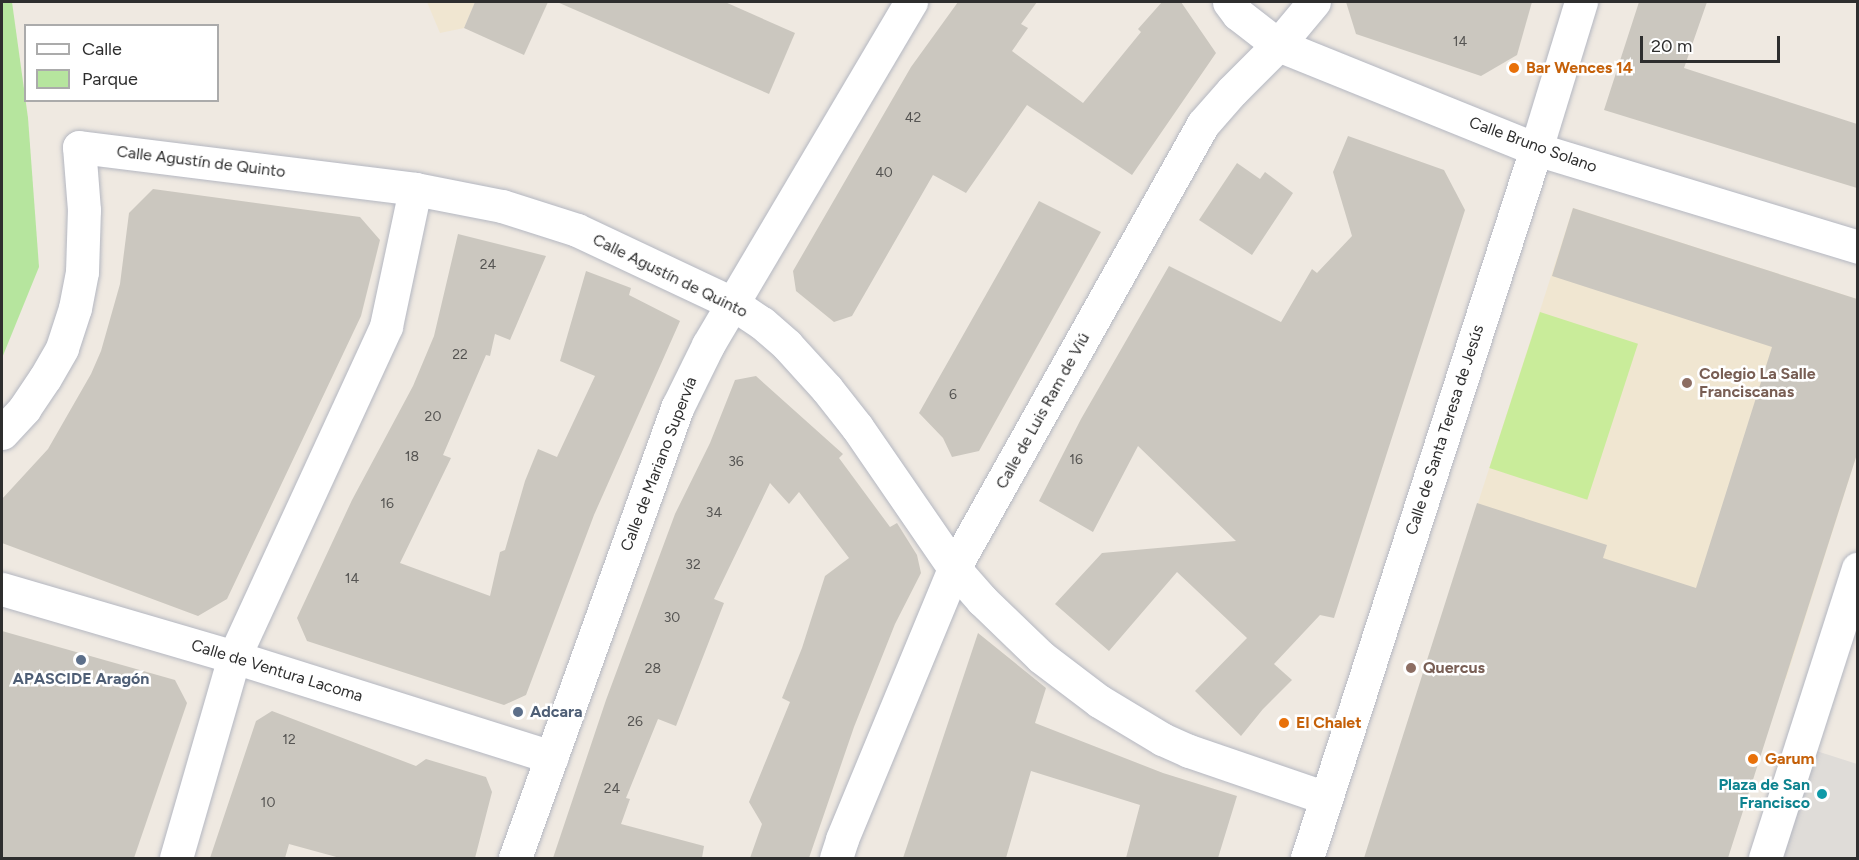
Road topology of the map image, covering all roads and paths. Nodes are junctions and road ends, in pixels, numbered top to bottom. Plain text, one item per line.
1 (911, 2) edge
2 (1229, 2) edge
3 (1314, 2) edge
4 (1581, 2) edge
5 (1278, 45) junction
6 (1536, 149) junction
7 (415, 189) junction
8 (1857, 247) edge
9 (732, 303) junction
10 (2, 433) edge
11 (954, 568) junction
12 (1857, 569) edge
13 (2, 589) edge
14 (234, 657) junction
15 (552, 757) junction
16 (1326, 798) junction
17 (176, 858) edge
18 (515, 858) edge
19 (836, 858) edge
20 (1307, 858) edge
21 (1765, 858) edge

1 - 9 street, Calle de Mariano Supervía
2 - 5 street, Calle Bruno Solano
3 - 5 street, Calle de Luis Ram de Viú
4 - 6 street, Calle de Santa Teresa de Jesús
5 - 6 street, Calle Bruno Solano
5 - 11 street, Calle de Luis Ram de Viú
6 - 8 street, Calle Bruno Solano
6 - 16 street, Calle de Santa Teresa de Jesús
7 - 9 street, Calle Agustín de Quinto
7 - 10 street, Calle Agustín de Quinto
7 - 14 street
9 - 11 street, Calle Agustín de Quinto
9 - 15 street, Calle de Mariano Supervía
11 - 16 street, Calle Agustín de Quinto
11 - 19 street, Calle de Luis Ram de Viú
12 - 21 street
13 - 14 street, Calle de Ventura Lacoma
14 - 15 street, Calle de Ventura Lacoma
14 - 17 street
15 - 18 street, Calle de Mariano Supervía
16 - 20 street, Calle de Santa Teresa de Jesús

